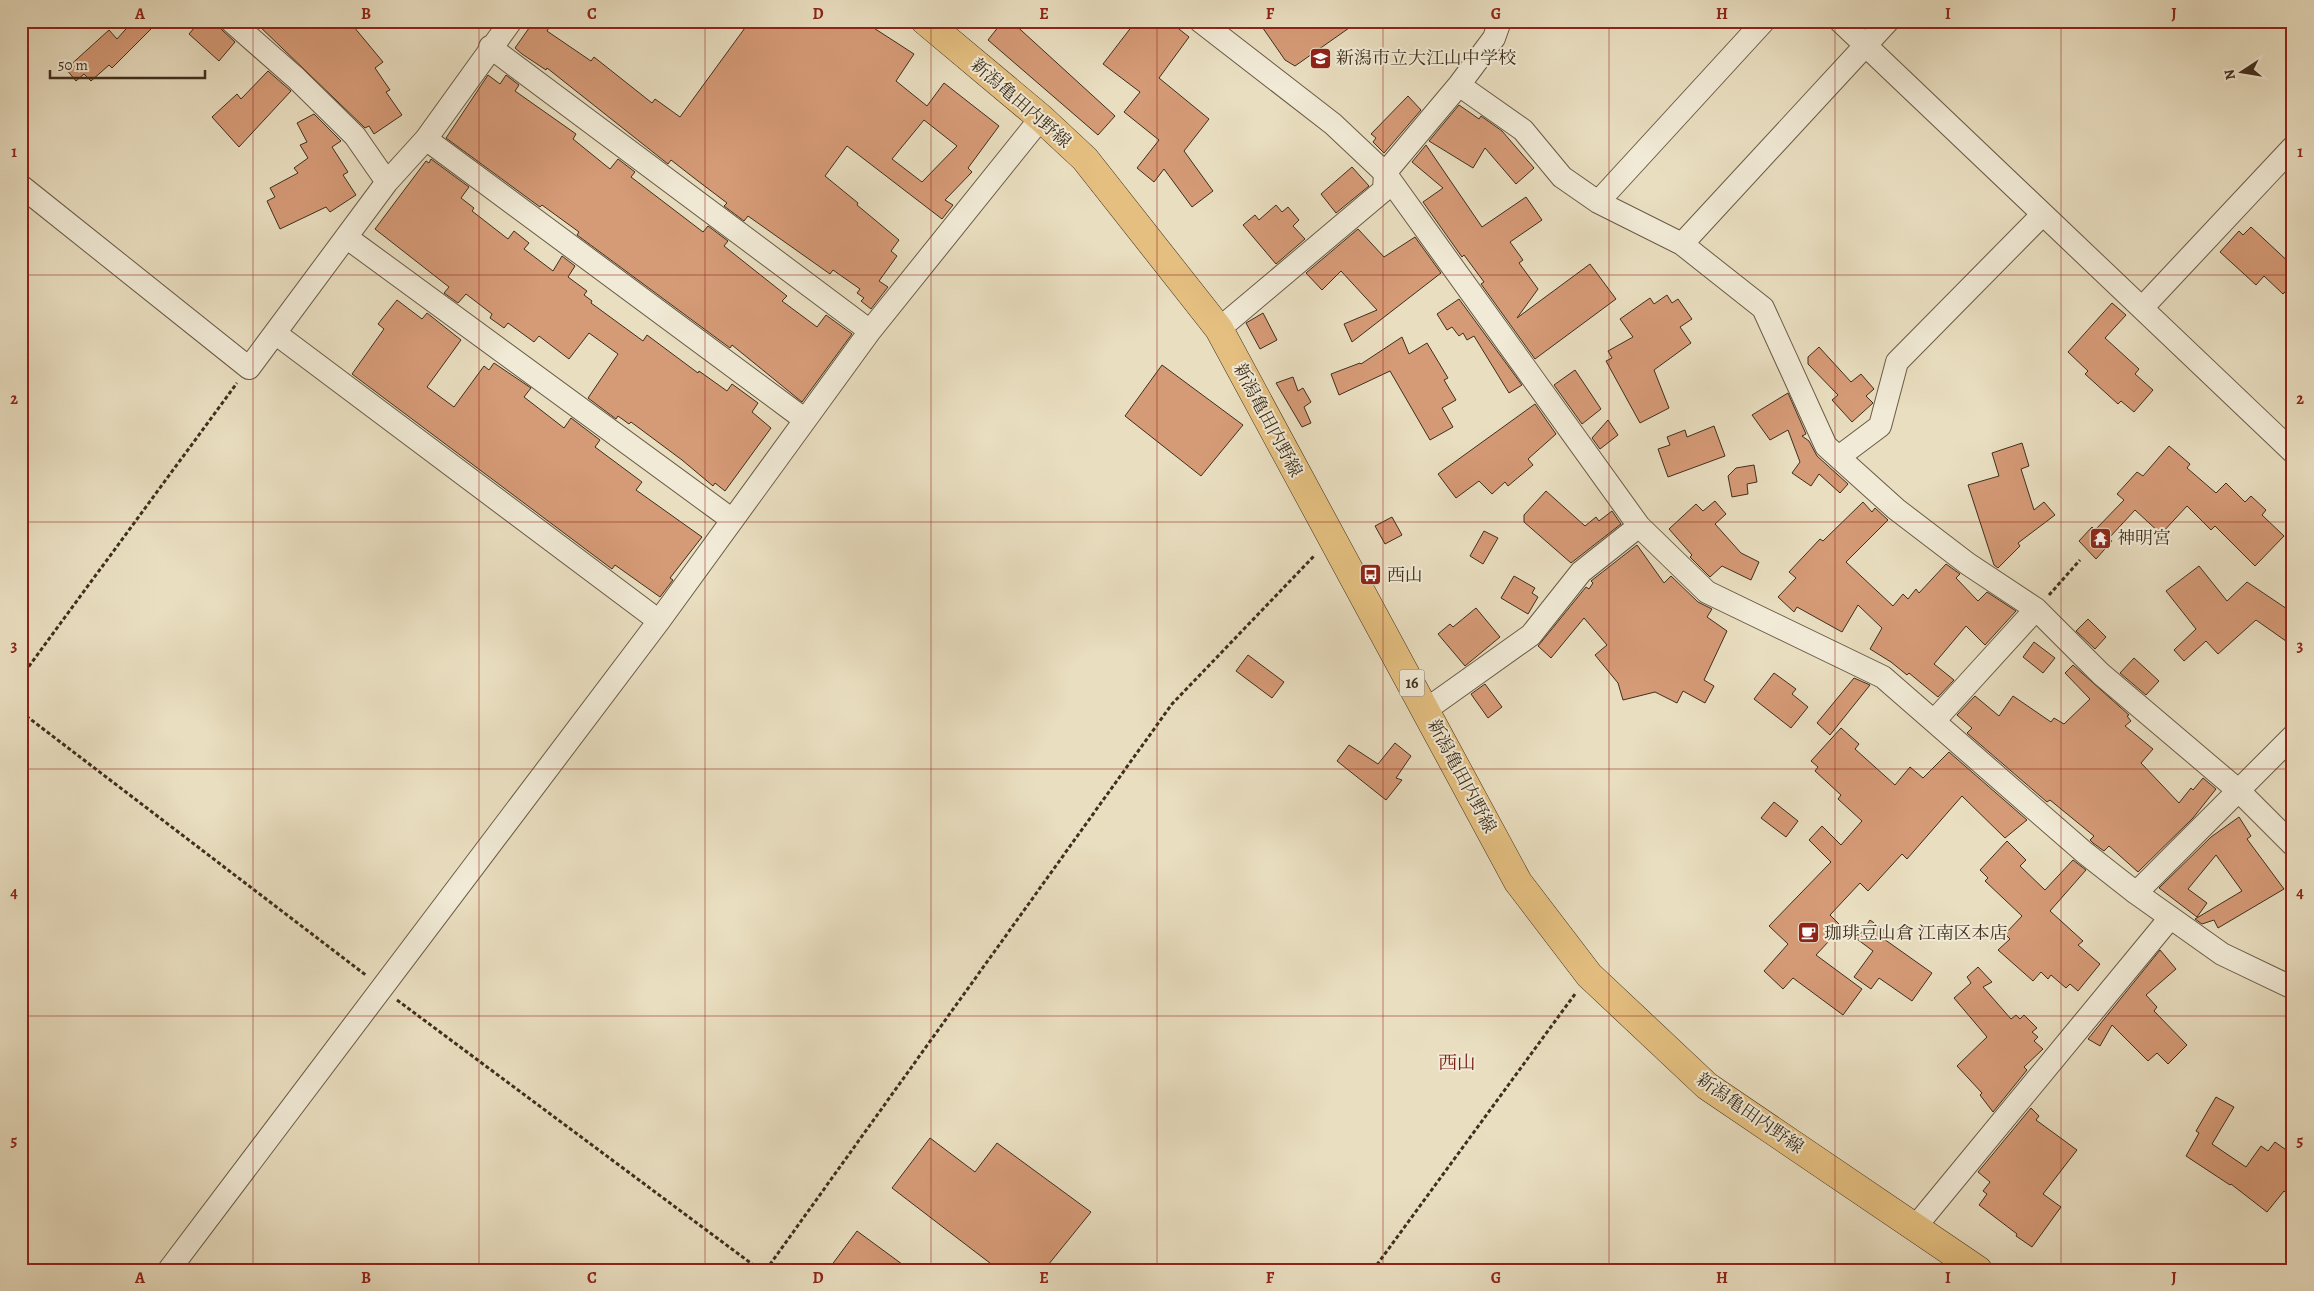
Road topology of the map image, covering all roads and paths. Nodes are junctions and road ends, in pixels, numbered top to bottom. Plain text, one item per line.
1 (231, 21) edge
2 (510, 21) edge
3 (925, 21) edge
4 (1200, 21) edge
5 (1500, 21) edge
6 (1764, 21) edge
7 (1840, 21) edge
8 (1888, 21) edge
9 (1866, 46) junction
10 (490, 47) junction
11 (1459, 85) junction
12 (1041, 118) junction
13 (426, 139) junction
14 (2293, 148) edge
15 (1385, 173) junction
16 (387, 182) junction
17 (21, 186) edge
18 (1598, 202) junction
19 (2043, 214) junction
20 (346, 237) junction
21 (1682, 244) junction
22 (2142, 308) junction
23 (1219, 328) junction
24 (870, 331) junction
25 (275, 333) junction
26 (249, 368) junction
27 (804, 419) junction
28 (2293, 452) edge
29 (1840, 456) junction
30 (731, 519) junction
31 (1639, 526) junction
32 (1332, 538) junction
33 (2080, 560) dead end
34 (2036, 608) junction
35 (659, 621) junction
36 (21, 677) edge
37 (1426, 709) junction
38 (1934, 721) junction
39 (2293, 736) edge
40 (2239, 791) junction
41 (2293, 845) edge
42 (2136, 893) junction
43 (2170, 918) junction
44 (1589, 975) junction
45 (2293, 988) edge
46 (1916, 1226) junction
47 (169, 1270) edge
48 (766, 1270) edge
49 (1373, 1270) edge
50 (1978, 1270) edge

1 - 16 street
2 - 10 street
3 - 12 main road, 新潟亀田内野線 / 16
4 - 15 street
5 - 11 street
6 - 18 street
7 - 9 street
8 - 9 street
9 - 19 street
9 - 21 street
10 - 13 street
10 - 24 street
11 - 15 street
11 - 18 street
12 - 23 main road, 新潟亀田内野線 / 16
12 - 24 street
13 - 16 street
13 - 27 street
14 - 22 street
15 - 23 street
15 - 31 street
16 - 20 street
17 - 26 street
18 - 21 street
19 - 22 street
19 - 29 street
20 - 25 street
20 - 30 street
21 - 29 street
22 - 28 street
23 - 32 main road, 新潟亀田内野線 / 16
24 - 27 street
25 - 26 street
25 - 35 street
26 - 36 path
27 - 30 street
29 - 34 street
30 - 35 street
31 - 37 street
31 - 38 street
32 - 37 main road, 新潟亀田内野線 / 16
32 - 48 path
33 - 34 path
34 - 38 street
34 - 40 street
35 - 47 street
37 - 44 main road, 新潟亀田内野線 / 16
38 - 42 street
39 - 40 street
40 - 41 street
40 - 42 street
42 - 43 street
43 - 45 street
43 - 46 street
44 - 46 main road, 新潟亀田内野線 / 16
44 - 49 path
46 - 50 main road, 新潟亀田内野線 / 16

